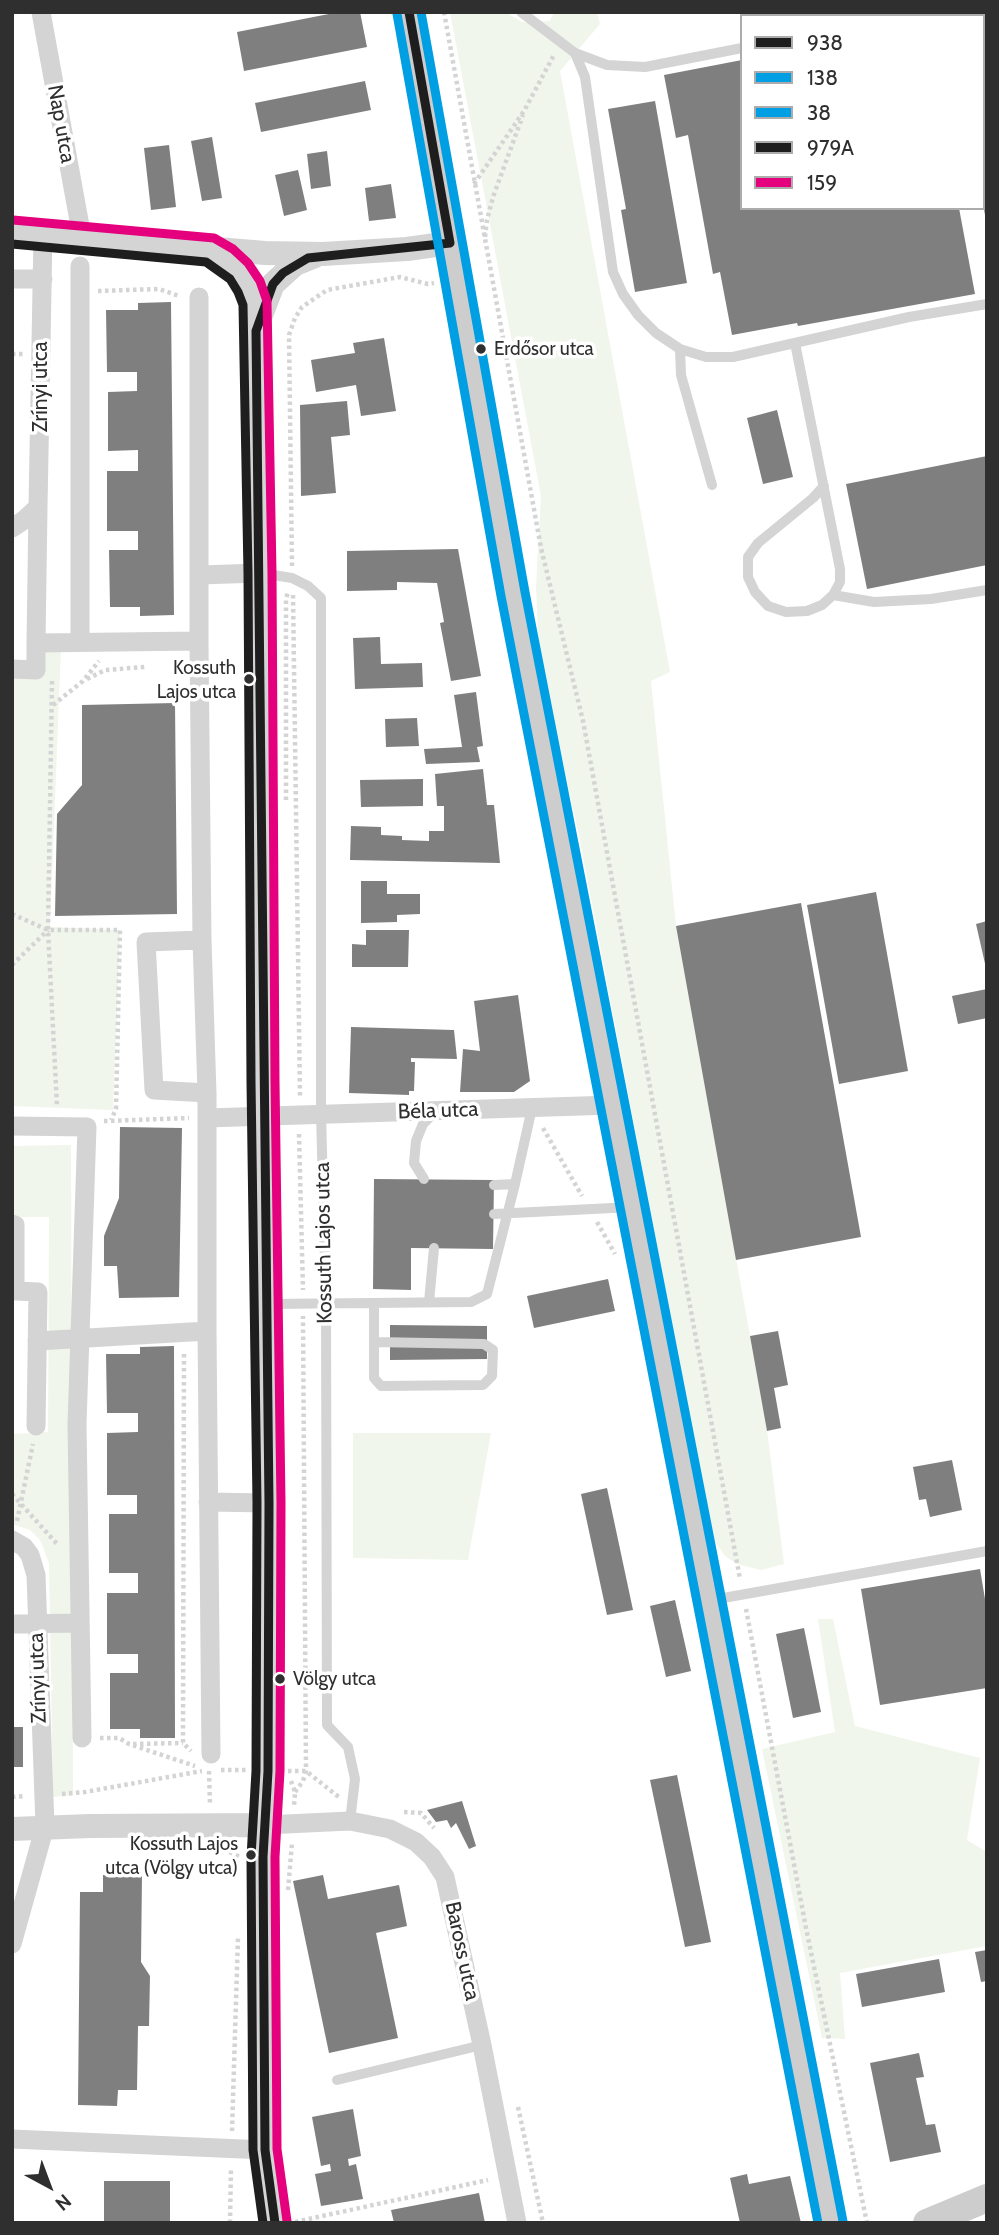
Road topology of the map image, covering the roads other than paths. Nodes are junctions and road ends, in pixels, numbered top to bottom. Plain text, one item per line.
1 (41, 12) edge
2 (409, 12) edge
3 (521, 12) edge
4 (740, 48) edge
5 (576, 53) junction
6 (12, 232) edge
7 (43, 234) junction
8 (82, 237) junction
9 (450, 243) junction
10 (210, 250) junction
11 (323, 254) junction
12 (80, 267) dead end
13 (12, 279) edge
14 (43, 279) junction
15 (199, 297) road end
16 (987, 304) edge
17 (256, 331) junction
18 (795, 343) junction
19 (680, 349) junction
20 (712, 485) dead end
21 (824, 486) junction
22 (38, 507) junction
23 (12, 528) edge
24 (260, 573) junction
25 (199, 575) junction
26 (987, 590) edge
27 (833, 595) junction
28 (199, 641) junction
29 (44, 642) junction
30 (80, 642) junction
31 (12, 669) edge
32 (202, 940) junction
33 (207, 1093) junction
34 (612, 1105) junction
35 (532, 1108) junction
36 (436, 1111) junction
37 (321, 1114) junction
38 (264, 1116) junction
39 (207, 1118) junction
40 (12, 1126) edge
41 (424, 1180) dead end
42 (515, 1184) junction
43 (494, 1185) dead end
44 (632, 1207) junction
45 (508, 1213) junction
46 (494, 1214) dead end
47 (12, 1224) edge
48 (434, 1248) dead end
49 (326, 1303) junction
50 (374, 1303) junction
51 (429, 1303) junction
52 (267, 1304) junction
53 (207, 1331) junction
54 (79, 1340) junction
55 (37, 1341) junction
56 (374, 1342) junction
57 (36, 1426) road end
58 (208, 1502) junction
59 (270, 1503) junction
60 (14, 1532) edge
61 (987, 1551) edge
62 (710, 1601) junction
63 (36, 1623) junction
64 (79, 1623) junction
65 (12, 1624) edge
66 (82, 1738) road end
67 (203, 1759) road end
68 (350, 1814) junction
69 (265, 1825) junction
70 (45, 1826) junction
71 (12, 1829) edge
72 (12, 1944) edge
73 (482, 2045) junction
74 (337, 2080) dead end
75 (12, 2139) edge
76 (265, 2150) junction
77 (987, 2198) edge
78 (275, 2223) edge
79 (517, 2223) edge
80 (831, 2223) edge
81 (927, 2223) edge

1 - 8 street, Nap utca
2 - 9 main road
3 - 5 lane
4 - 5 lane
5 - 19 lane
6 - 7 street
7 - 8 street
7 - 14 street, Zrínyi utca
8 - 10 street
9 - 11 street
9 - 34 main road
10 - 11 street
10 - 17 street
11 - 17 street
12 - 30 street
13 - 14 street
14 - 22 street, Zrínyi utca
15 - 25 street
16 - 18 lane
17 - 24 street
18 - 19 lane
18 - 21 lane
19 - 20 lane
21 - 27 lane
21 - 27 lane
22 - 23 street
22 - 29 street, Zrínyi utca
24 - 25 street
24 - 37 lane, Kossuth Lajos utca
24 - 38 street
25 - 28 street
26 - 27 lane
28 - 30 street
28 - 32 street
29 - 30 street
29 - 31 street, Zrínyi utca
32 - 33 street
32 - 33 street
33 - 39 street
34 - 35 street, Béla utca
34 - 44 main road
35 - 36 street, Béla utca
35 - 42 lane
36 - 37 street, Béla utca
36 - 41 lane
37 - 38 street, Béla utca
37 - 49 lane, Kossuth Lajos utca
38 - 39 street, Béla utca
38 - 52 street
39 - 53 street
40 - 54 street
42 - 43 lane
42 - 45 lane
44 - 45 lane
44 - 62 main road
45 - 46 lane
45 - 51 lane
47 - 55 street
48 - 51 lane
49 - 50 lane
49 - 52 lane
49 - 68 lane, Kossuth Lajos utca
50 - 51 lane
50 - 56 lane
52 - 59 street
53 - 54 street
53 - 58 street
54 - 55 street
54 - 64 street
55 - 57 street
56 - 56 lane
58 - 59 street
58 - 67 street
59 - 69 street
60 - 63 street, Zrínyi utca
61 - 62 lane
62 - 80 main road
63 - 64 street
63 - 65 street
63 - 70 street, Zrínyi utca
64 - 66 street
68 - 69 street, Baross utca
68 - 73 street, Baross utca
69 - 70 street
69 - 76 street
70 - 71 street
70 - 72 street, Zrínyi utca
73 - 74 lane
73 - 79 street, Baross utca
75 - 76 street
76 - 78 street
77 - 81 main road

